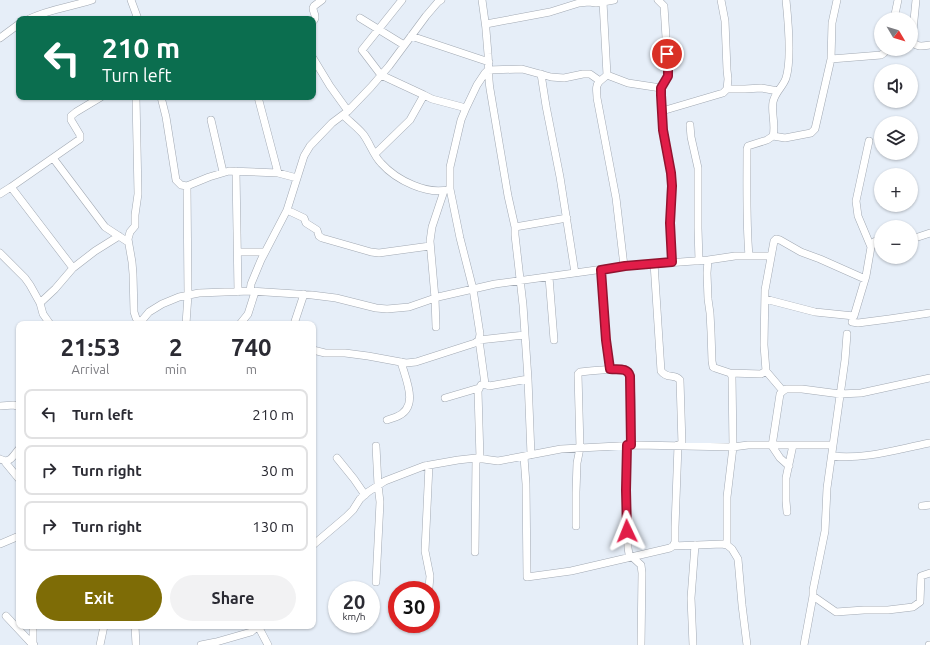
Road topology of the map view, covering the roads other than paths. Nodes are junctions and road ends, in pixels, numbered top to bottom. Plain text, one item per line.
1 (92, 0) edge
2 (131, 0) edge
3 (322, 0) edge
4 (402, 0) edge
5 (441, 0) edge
6 (482, 0) edge
7 (614, 0) edge
8 (658, 0) edge
9 (720, 0) edge
10 (786, 0) edge
11 (837, 0) edge
12 (898, 0) edge
13 (916, 0) edge
14 (603, 2) junction
15 (895, 12) edge
16 (34, 16) edge
17 (137, 16) edge
18 (316, 16) edge
19 (360, 18) dead end
20 (486, 24) junction
21 (16, 26) edge
22 (379, 30) junction
23 (411, 36) junction
24 (0, 38) edge
25 (404, 45) junction
26 (930, 45) edge
27 (874, 56) edge
28 (832, 59) junction
29 (489, 62) junction
30 (316, 63) edge
31 (488, 70) junction
32 (541, 74) junction
33 (381, 75) junction
34 (607, 75) junction
35 (600, 81) junction
36 (661, 88) junction
37 (727, 89) junction
38 (778, 91) junction
39 (424, 96) junction
40 (96, 100) edge
41 (136, 100) edge
42 (162, 100) edge
43 (259, 100) edge
44 (466, 108) junction
45 (662, 111) junction
46 (346, 113) junction
47 (211, 120) dead end
48 (690, 125) dead end
49 (773, 136) junction
50 (869, 140) dead end
51 (375, 154) junction
52 (53, 158) junction
53 (236, 171) junction
54 (223, 172) junction
55 (278, 173) junction
56 (297, 178) junction
57 (187, 186) junction
58 (11, 187) junction
59 (447, 190) junction
60 (0, 194) edge
61 (287, 210) junction
62 (567, 218) junction
63 (515, 227) junction
64 (930, 233) edge
65 (119, 236) junction
66 (918, 237) edge
67 (128, 242) junction
68 (874, 242) edge
69 (430, 246) junction
70 (871, 247) junction
71 (238, 252) junction
72 (265, 252) junction
73 (0, 253) edge
74 (749, 256) junction
75 (772, 256) junction
76 (708, 260) junction
77 (699, 261) junction
78 (672, 262) junction
79 (654, 264) junction
80 (624, 266) junction
81 (73, 268) junction
82 (601, 270) junction
83 (576, 273) junction
84 (549, 277) junction
85 (865, 279) junction
86 (521, 281) junction
87 (472, 289) junction
88 (253, 291) junction
89 (238, 292) junction
90 (304, 294) junction
91 (188, 295) junction
92 (435, 298) junction
93 (765, 299) junction
94 (40, 303) junction
95 (930, 313) edge
96 (48, 321) edge
97 (138, 321) edge
98 (142, 321) edge
99 (186, 321) edge
100 (242, 321) edge
101 (295, 321) edge
102 (852, 322) dead end
103 (436, 327) dead end
104 (847, 334) dead end
105 (525, 335) junction
106 (479, 340) junction
107 (554, 340) dead end
108 (316, 351) edge
109 (401, 362) junction
110 (610, 369) junction
111 (766, 371) junction
112 (730, 373) junction
113 (930, 378) edge
114 (528, 379) junction
115 (482, 386) junction
116 (783, 390) junction
117 (840, 394) junction
118 (445, 398) dead end
119 (0, 406) edge
120 (16, 406) edge
121 (387, 420) dead end
122 (930, 443) edge
123 (629, 445) junction
124 (680, 445) junction
125 (793, 445) junction
126 (833, 445) junction
127 (376, 446) dead end
128 (772, 446) junction
129 (733, 447) junction
130 (580, 448) junction
131 (16, 453) edge
132 (527, 456) junction
133 (832, 456) junction
134 (337, 458) dead end
135 (478, 458) junction
136 (3, 460) edge
137 (429, 465) junction
138 (788, 466) junction
139 (16, 475) edge
140 (378, 485) junction
141 (365, 495) junction
142 (930, 505) edge
143 (922, 506) dead end
144 (787, 512) dead end
145 (576, 526) dead end
146 (16, 537) edge
147 (316, 542) edge
148 (0, 544) edge
149 (695, 545) junction
150 (727, 545) junction
151 (673, 546) junction
152 (475, 552) dead end
153 (633, 557) junction
154 (930, 573) edge
155 (376, 581) edge
156 (430, 581) edge
157 (813, 596) junction
158 (6, 616) dead end
159 (16, 627) edge
160 (18, 629) edge
161 (33, 629) edge
162 (103, 629) edge
163 (135, 629) edge
164 (254, 629) edge
165 (260, 629) edge
166 (33, 645) edge
167 (100, 645) edge
168 (136, 645) edge
169 (201, 645) edge
170 (268, 645) edge
171 (642, 645) edge
172 (693, 645) edge
173 (746, 645) edge
174 (804, 645) edge

1 - 16 street
2 - 17 street
3 - 18 street
4 - 22 street
5 - 23 street
6 - 20 street
7 - 14 street
8 - 36 street
9 - 37 street
10 - 38 street
11 - 28 street
12 - 15 street
13 - 26 street
14 - 20 street
14 - 34 street
19 - 22 street
20 - 29 street
21 - 24 street
22 - 25 street
22 - 33 street
23 - 25 street
23 - 29 street
25 - 33 street
27 - 28 street
28 - 49 street
29 - 31 street
30 - 46 street
31 - 32 street
31 - 44 street
31 - 63 street
32 - 35 street
32 - 62 street
33 - 39 street
33 - 46 street
34 - 35 street
34 - 36 street
35 - 80 street
36 - 45 street
37 - 38 street
37 - 45 street
38 - 49 street
39 - 44 street
39 - 51 street
40 - 52 street
41 - 67 street
42 - 57 street
43 - 55 street
44 - 59 street
45 - 78 street
46 - 51 street
46 - 56 street
47 - 54 street
48 - 77 street
49 - 74 street
50 - 70 street
51 - 59 street
52 - 58 street
52 - 65 street
53 - 54 street
53 - 55 street
53 - 71 street
54 - 57 street
55 - 56 street
56 - 61 street
57 - 91 street
58 - 60 street
58 - 81 street
59 - 69 street
59 - 87 street
61 - 69 street
61 - 72 street
62 - 63 street
62 - 83 street
63 - 86 street
64 - 66 street
65 - 67 street
65 - 81 street
67 - 97 street
68 - 70 street
69 - 92 street
70 - 85 street
71 - 72 street
71 - 89 street
72 - 88 street
73 - 94 street
74 - 75 street
74 - 76 street
75 - 85 street
75 - 93 street
76 - 77 street
76 - 112 street
77 - 78 street
78 - 79 street
79 - 80 street
79 - 124 street
80 - 82 street
81 - 94 street
82 - 83 street
82 - 110 street
83 - 84 street
84 - 86 street
84 - 107 street
85 - 93 street
86 - 87 street
86 - 105 street
87 - 92 street
87 - 106 street
88 - 89 street
88 - 90 street
88 - 100 street
89 - 91 street
90 - 92 street
90 - 101 street
91 - 98 street
91 - 99 street
92 - 103 street
93 - 111 street
94 - 96 street
95 - 102 street
104 - 117 street
105 - 106 street
105 - 114 street
106 - 109 street
106 - 115 street
108 - 109 street
109 - 121 street
110 - 123 street
110 - 130 street
111 - 112 street
111 - 116 street
112 - 129 street
113 - 117 street
114 - 115 street
114 - 132 street
115 - 118 street
115 - 135 street
116 - 117 street
116 - 128 street
117 - 126 street
119 - 120 street
122 - 133 street
123 - 124 street
123 - 130 street
123 - 153 street
124 - 129 street
124 - 151 street
125 - 126 street
125 - 128 street
125 - 138 street
126 - 133 street
127 - 140 street
128 - 129 street
128 - 138 street
129 - 150 street
130 - 132 street
130 - 145 street
131 - 136 street
132 - 135 street
132 - 153 street
133 - 157 street
134 - 141 street
135 - 137 street
135 - 152 street
136 - 139 street
137 - 140 street
137 - 156 street
138 - 144 street
140 - 141 street
140 - 155 street
141 - 147 street
142 - 143 street
146 - 148 street
149 - 150 street
149 - 151 street
149 - 172 street
150 - 173 street
151 - 153 street
153 - 171 street
154 - 157 street
157 - 174 street
158 - 159 street
160 - 166 street
161 - 166 street
162 - 167 street
163 - 168 street
164 - 169 street
165 - 170 street

